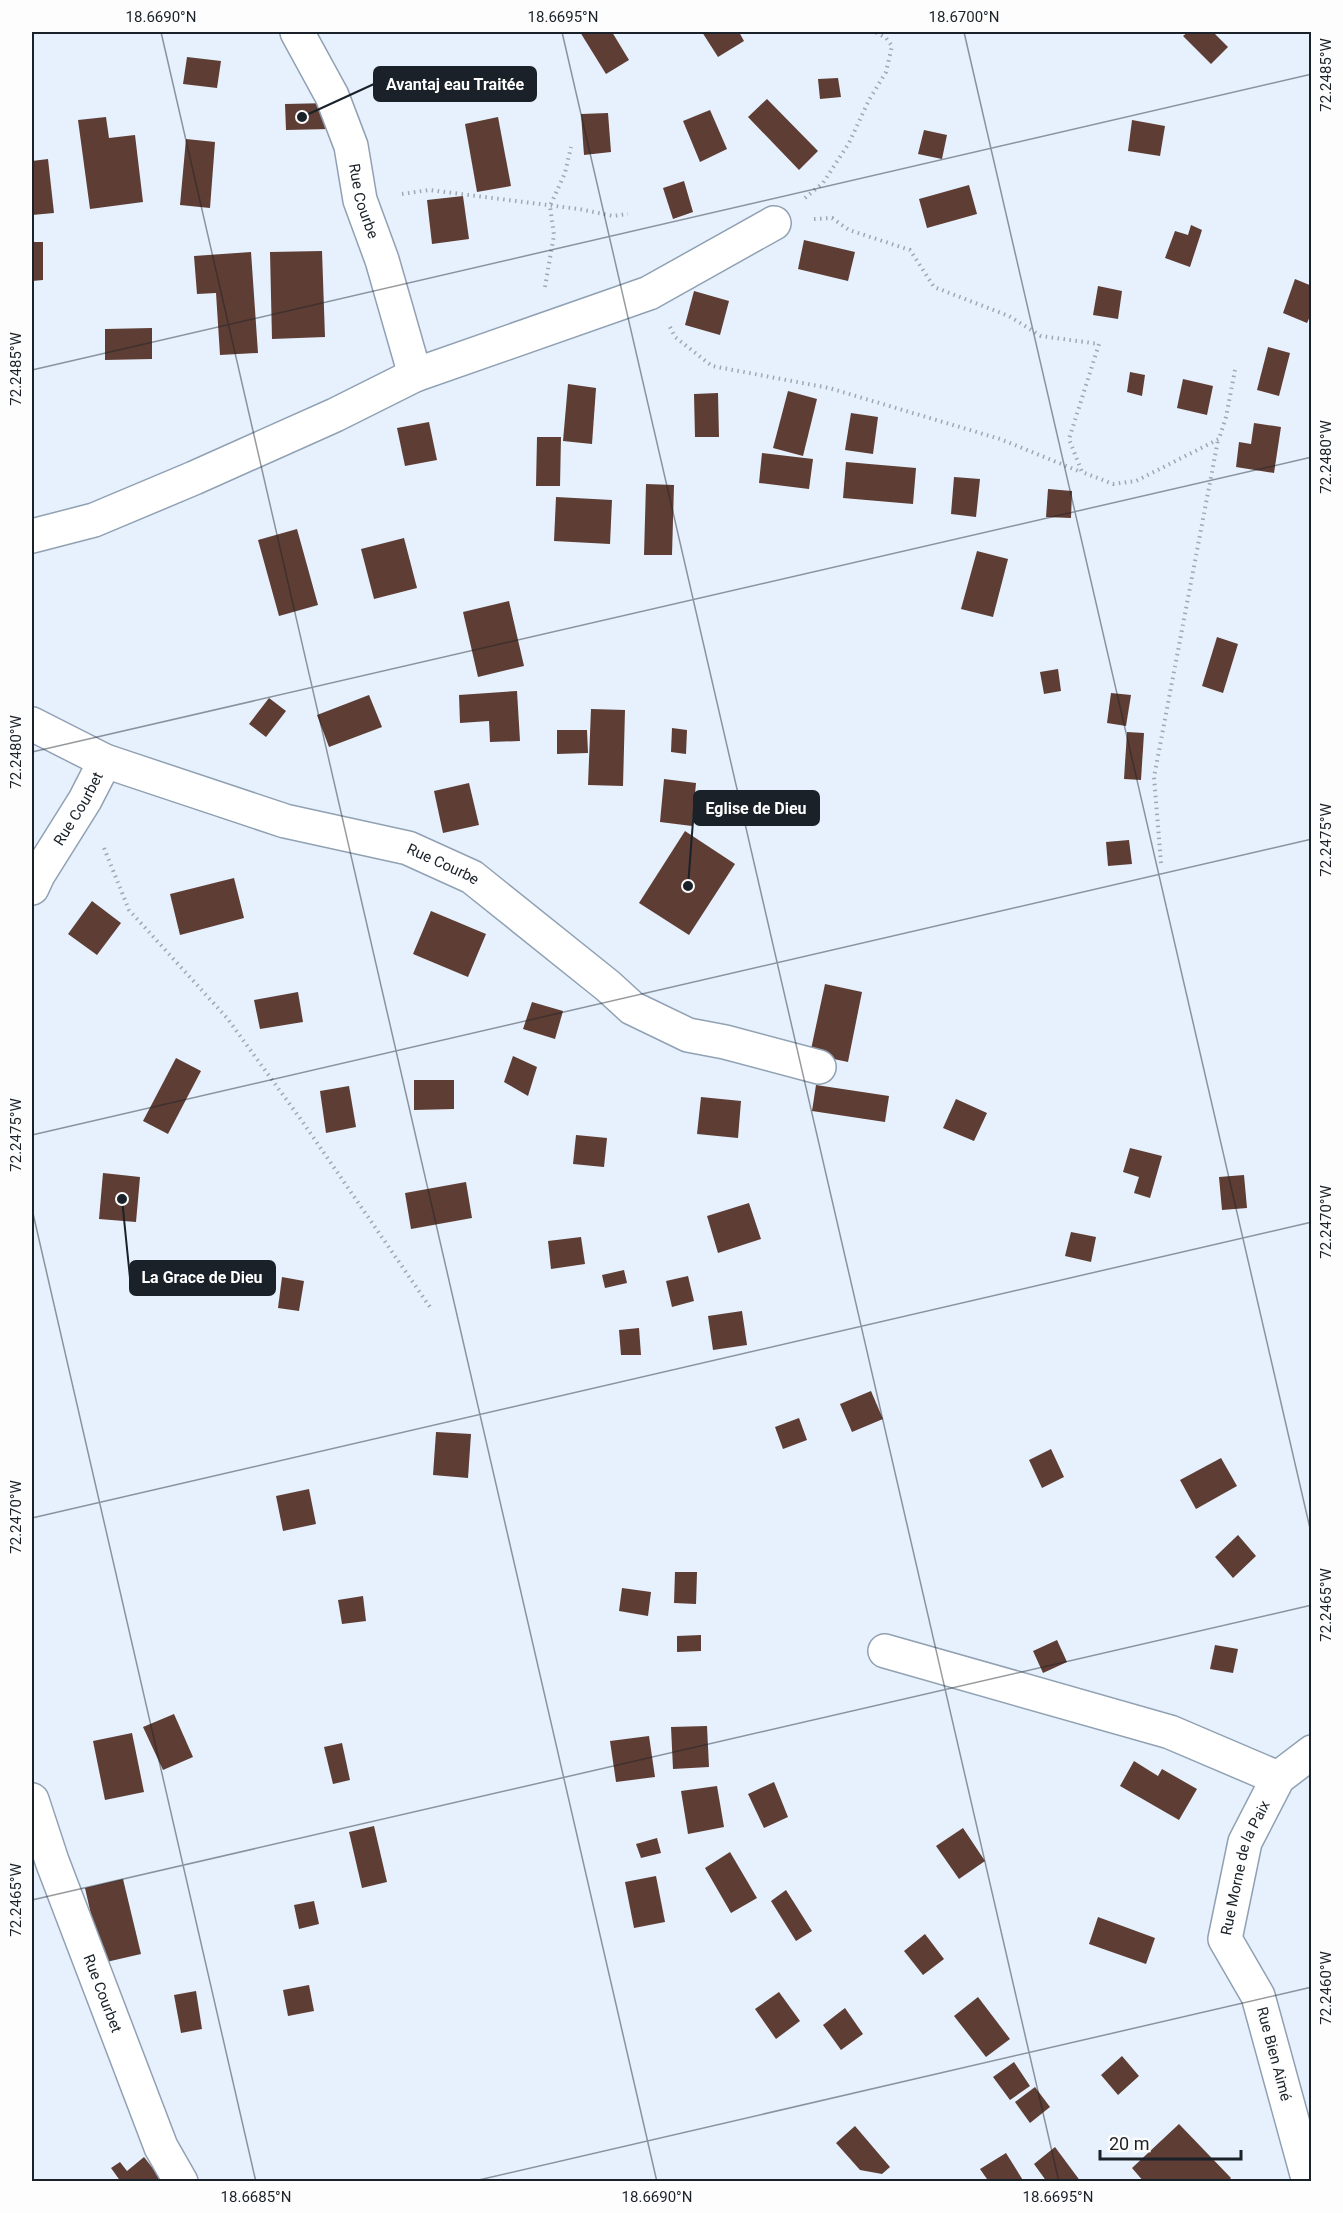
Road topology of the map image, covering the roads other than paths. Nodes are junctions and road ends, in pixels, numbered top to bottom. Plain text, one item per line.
1 (297, 32) edge
2 (774, 223) road end
3 (415, 375) junction
4 (32, 536) edge
5 (32, 724) edge
6 (105, 760) junction
7 (32, 888) edge
8 (819, 1067) dead end
9 (885, 1651) dead end
10 (1311, 1752) edge
11 (1278, 1778) junction
12 (32, 1800) edge
13 (1258, 1996) joint
14 (182, 2181) edge
15 (1309, 2181) edge

1 - 3 street, Rue Courbe
2 - 3 street
3 - 4 street
5 - 6 street, Rue Courbe
6 - 7 street, Rue Courbet
6 - 8 street, Rue Courbe
9 - 11 street
10 - 11 street, Rue Morne de la Paix
11 - 13 street, Rue Morne de la Paix
12 - 14 street, Rue Courbet
13 - 15 street, Rue Bien Aimé

